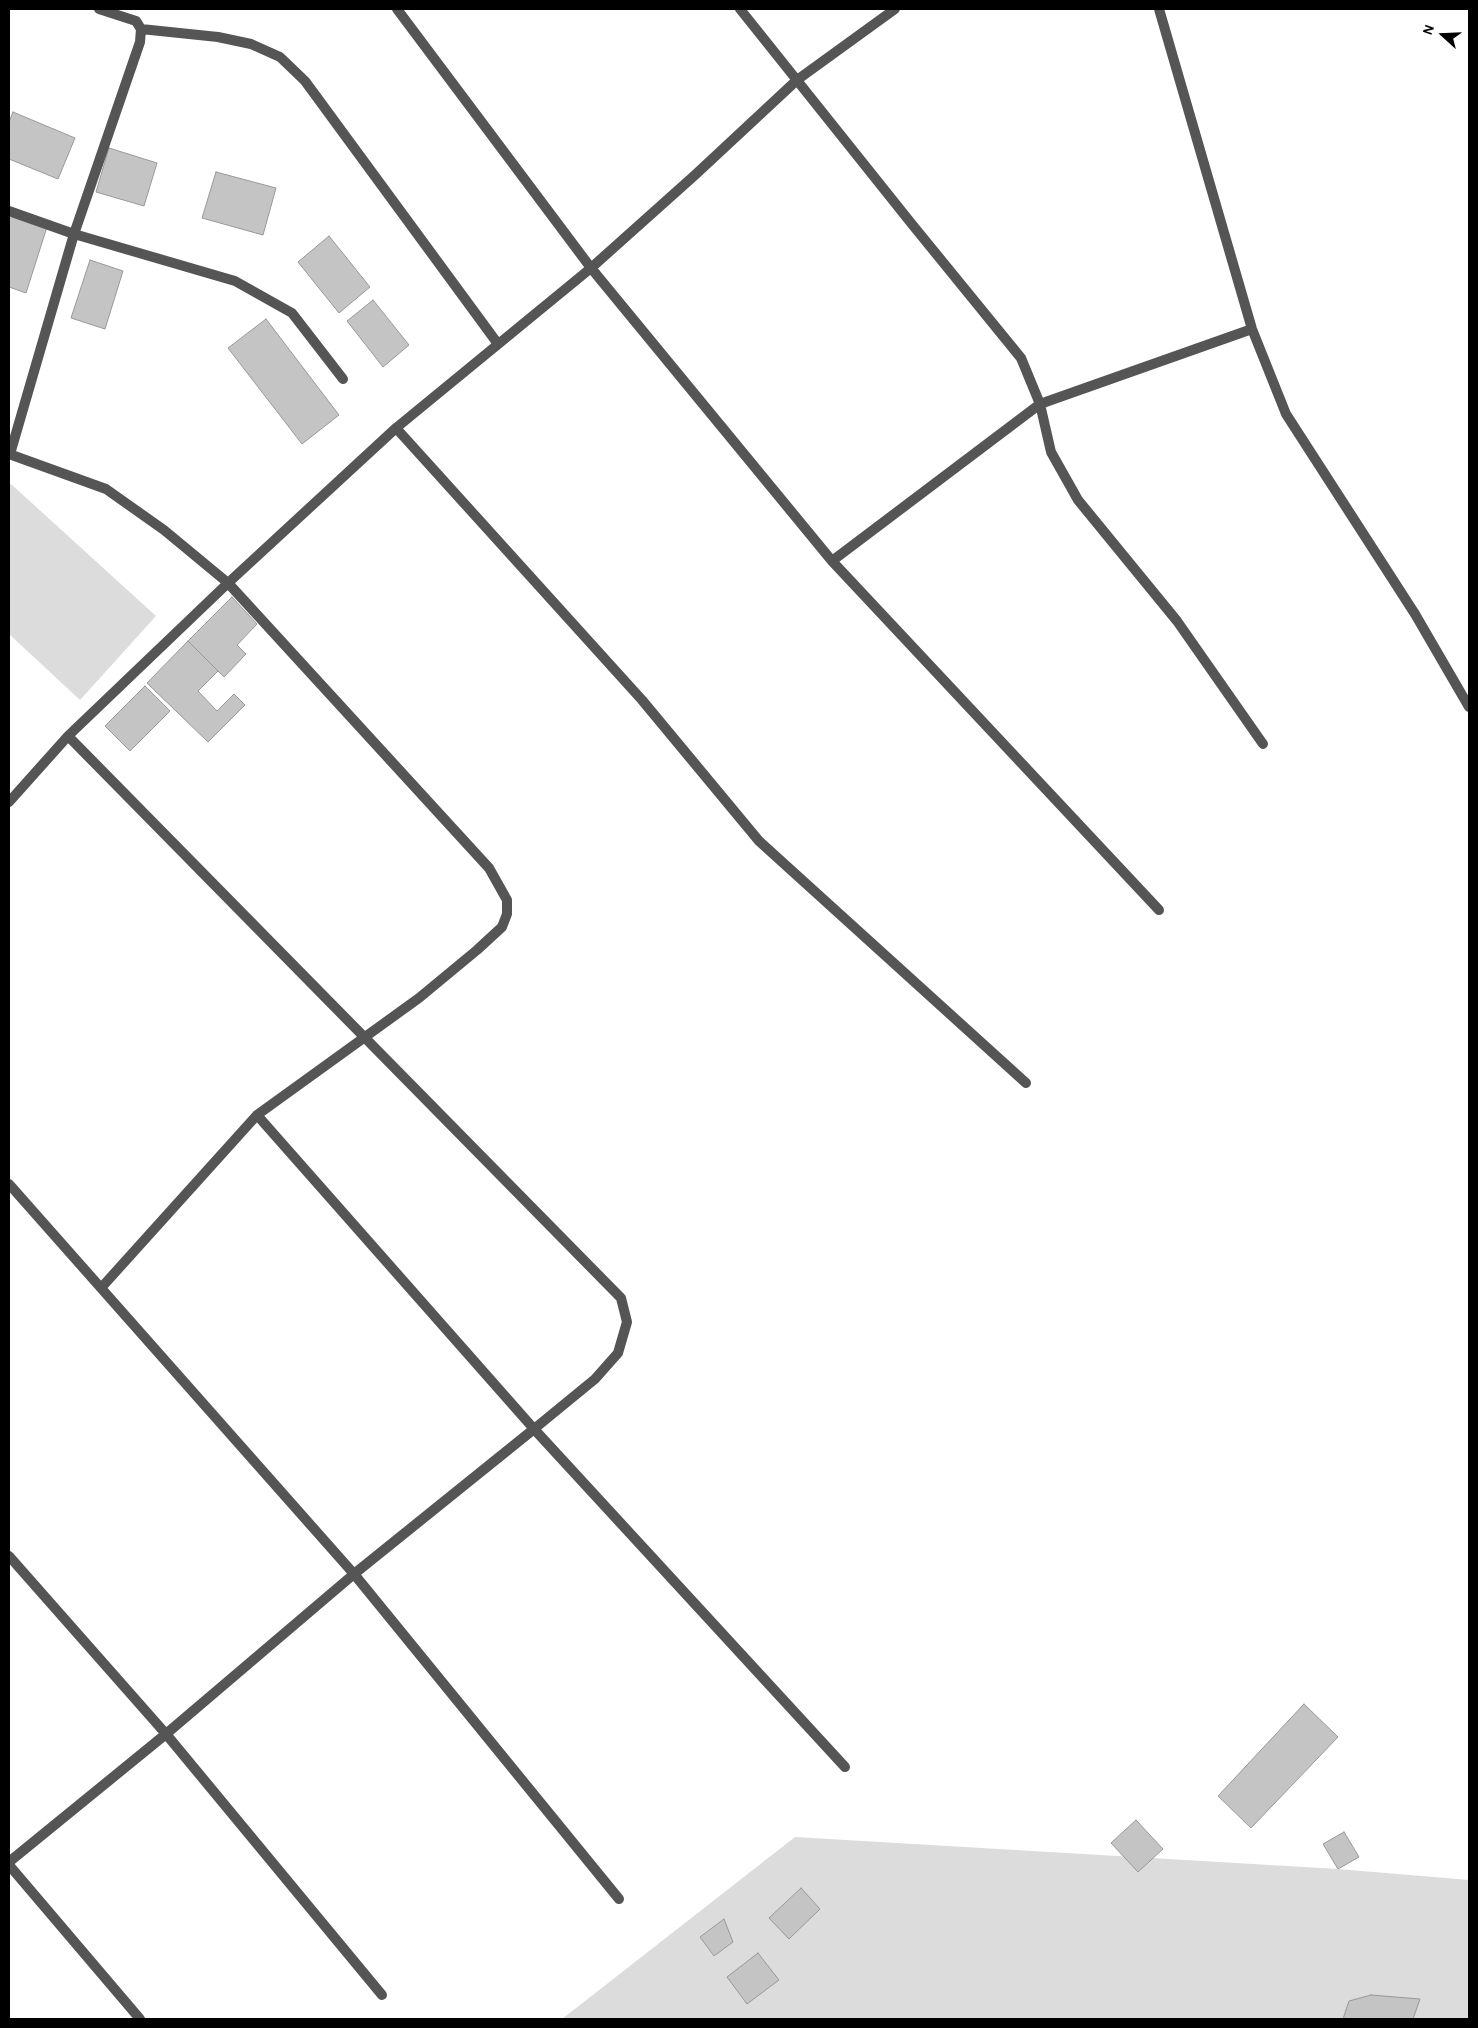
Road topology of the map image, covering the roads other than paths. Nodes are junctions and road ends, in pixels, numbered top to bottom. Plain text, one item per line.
1 (99, 9) edge
2 (397, 9) edge
3 (740, 9) edge
4 (895, 9) edge
5 (1159, 9) edge
6 (141, 29) junction
7 (797, 80) junction
8 (9, 211) edge
9 (74, 234) junction
10 (591, 268) junction
11 (1252, 329) junction
12 (498, 344) junction
13 (343, 379) dead end
14 (1040, 404) junction
15 (396, 428) junction
16 (9, 454) edge
17 (832, 561) junction
18 (228, 583) junction
19 (1469, 707) edge
20 (68, 736) junction
21 (1263, 744) dead end
22 (9, 802) edge
23 (1159, 910) dead end
24 (364, 1038) junction
25 (1026, 1083) dead end
26 (257, 1115) junction
27 (9, 1184) edge
28 (101, 1288) junction
29 (534, 1429) junction
30 (9, 1556) edge
31 (354, 1574) junction
32 (166, 1734) junction
33 (845, 1767) dead end
34 (9, 1863) edge
35 (619, 1899) dead end
36 (382, 1995) dead end
37 (140, 2019) edge

1 - 6 street
2 - 10 street
3 - 7 street
4 - 7 street
5 - 11 street
6 - 9 street
6 - 12 street
7 - 10 street
7 - 14 street
8 - 9 street
9 - 13 street
9 - 16 street
10 - 12 street
10 - 17 street
11 - 14 street
11 - 19 street
12 - 15 street
14 - 17 street
14 - 21 street
15 - 18 street
15 - 25 street
16 - 18 street
17 - 23 street
18 - 20 street
18 - 24 street
20 - 22 street
20 - 24 street
24 - 26 street
24 - 29 street
26 - 28 street
26 - 29 street
27 - 28 street
28 - 31 street
29 - 31 street
29 - 33 street
30 - 32 street
31 - 32 street
31 - 35 street
32 - 34 street
32 - 36 street
34 - 37 street

